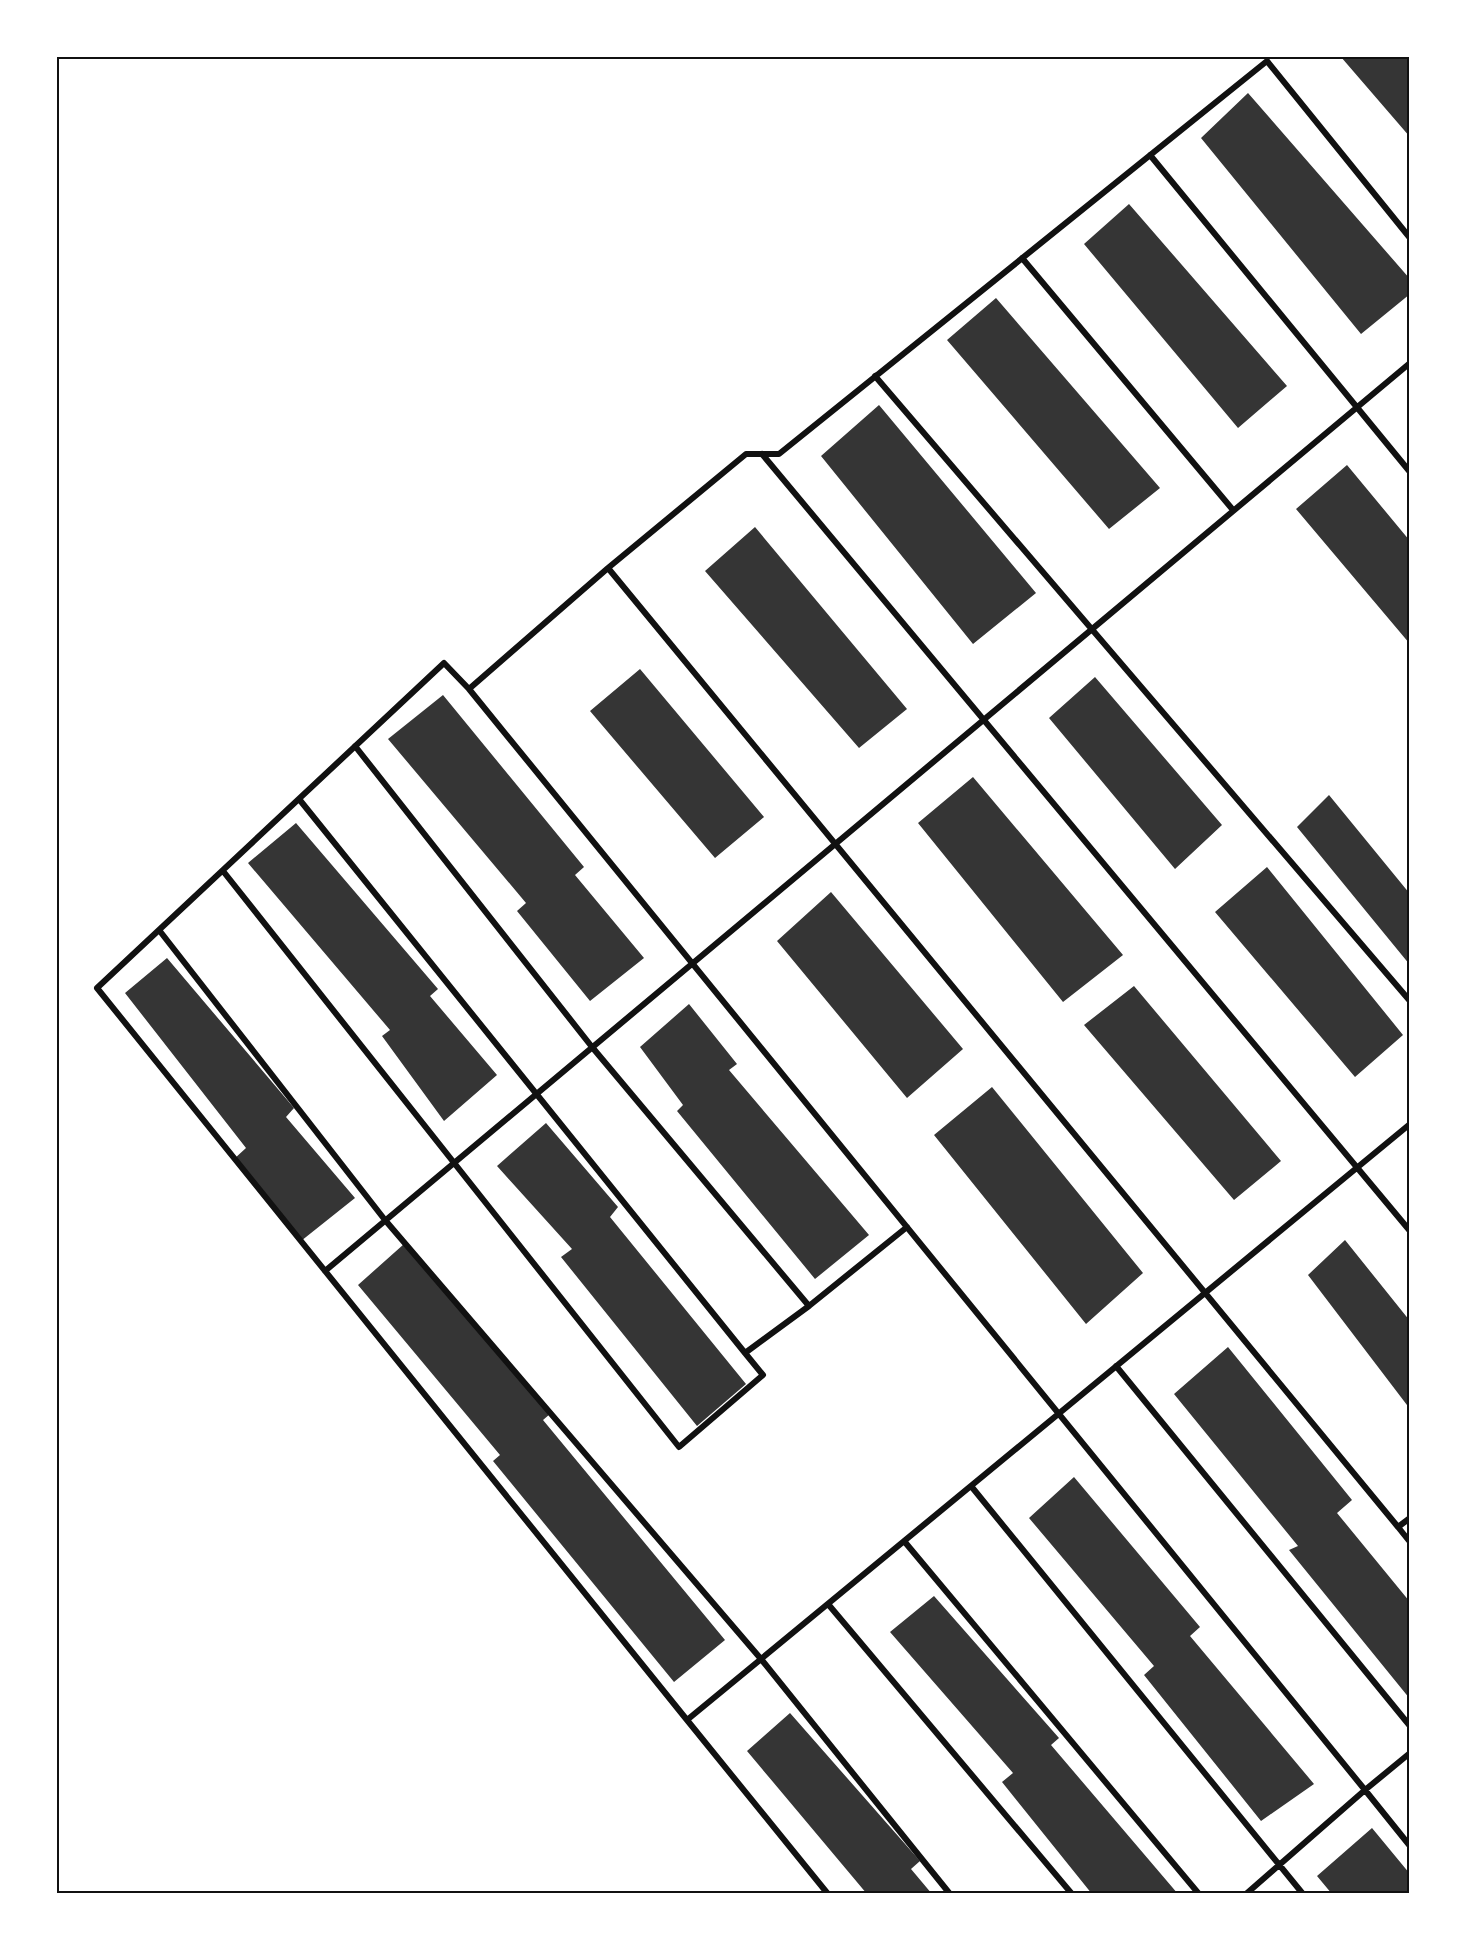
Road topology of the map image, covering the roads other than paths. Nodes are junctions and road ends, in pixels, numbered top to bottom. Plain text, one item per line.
1 (1269, 59) edge
2 (1150, 154) junction
3 (1410, 238) edge
4 (1022, 258) junction
5 (1410, 363) edge
6 (875, 376) junction
7 (1357, 407) junction
8 (762, 454) junction
9 (1410, 472) edge
10 (1233, 510) junction
11 (608, 568) junction
12 (1091, 629) junction
13 (469, 689) junction
14 (983, 720) junction
15 (355, 746) junction
16 (299, 799) junction
17 (835, 844) junction
18 (223, 871) junction
19 (159, 930) junction
20 (692, 963) junction
21 (1410, 1001) edge
22 (591, 1047) junction
23 (537, 1093) junction
24 (1410, 1124) edge
25 (453, 1163) junction
26 (1357, 1168) junction
27 (385, 1220) junction
28 (907, 1227) junction
29 (1410, 1232) edge
30 (325, 1271) junction
31 (1205, 1293) junction
32 (809, 1306) junction
33 (746, 1353) junction
34 (1116, 1366) junction
35 (1059, 1414) junction
36 (971, 1485) junction
37 (1410, 1518) edge
38 (1398, 1527) junction
39 (904, 1541) junction
40 (1410, 1542) edge
41 (828, 1604) junction
42 (761, 1659) junction
43 (687, 1720) junction
44 (1410, 1726) edge
45 (1410, 1753) edge
46 (1365, 1790) junction
47 (1410, 1846) edge
48 (1279, 1865) junction
49 (828, 1894) edge
50 (950, 1894) edge
51 (1072, 1894) edge
52 (1199, 1894) edge
53 (1246, 1894) edge
54 (1303, 1894) edge

1 - 2 street
1 - 3 street
2 - 4 street
2 - 7 street
4 - 6 street
4 - 10 street
5 - 7 street
6 - 8 street
6 - 12 street
7 - 9 street
7 - 10 street
8 - 11 street
8 - 14 street
10 - 12 street
11 - 13 street
11 - 17 street
12 - 14 street
12 - 21 street
13 - 15 street
13 - 20 street
14 - 17 street
14 - 26 street
15 - 16 street
15 - 22 street
16 - 18 street
16 - 23 street
17 - 20 street
17 - 31 street
18 - 19 street
18 - 25 street
19 - 27 street
19 - 30 street
20 - 22 street
20 - 28 street
22 - 23 street
22 - 32 street
23 - 25 street
23 - 33 street
24 - 26 street
25 - 27 street
25 - 33 street
26 - 29 street
26 - 31 street
27 - 30 street
27 - 42 street
28 - 32 street
28 - 35 street
30 - 43 street
31 - 34 street
31 - 38 street
32 - 33 street
34 - 35 street
34 - 44 street
35 - 36 street
35 - 46 street
36 - 39 street
36 - 48 street
37 - 38 street
38 - 40 street
39 - 41 street
39 - 52 street
41 - 42 street
41 - 51 street
42 - 43 street
42 - 50 street
43 - 49 street
45 - 46 street
46 - 47 street
46 - 48 street
48 - 53 street
48 - 54 street

